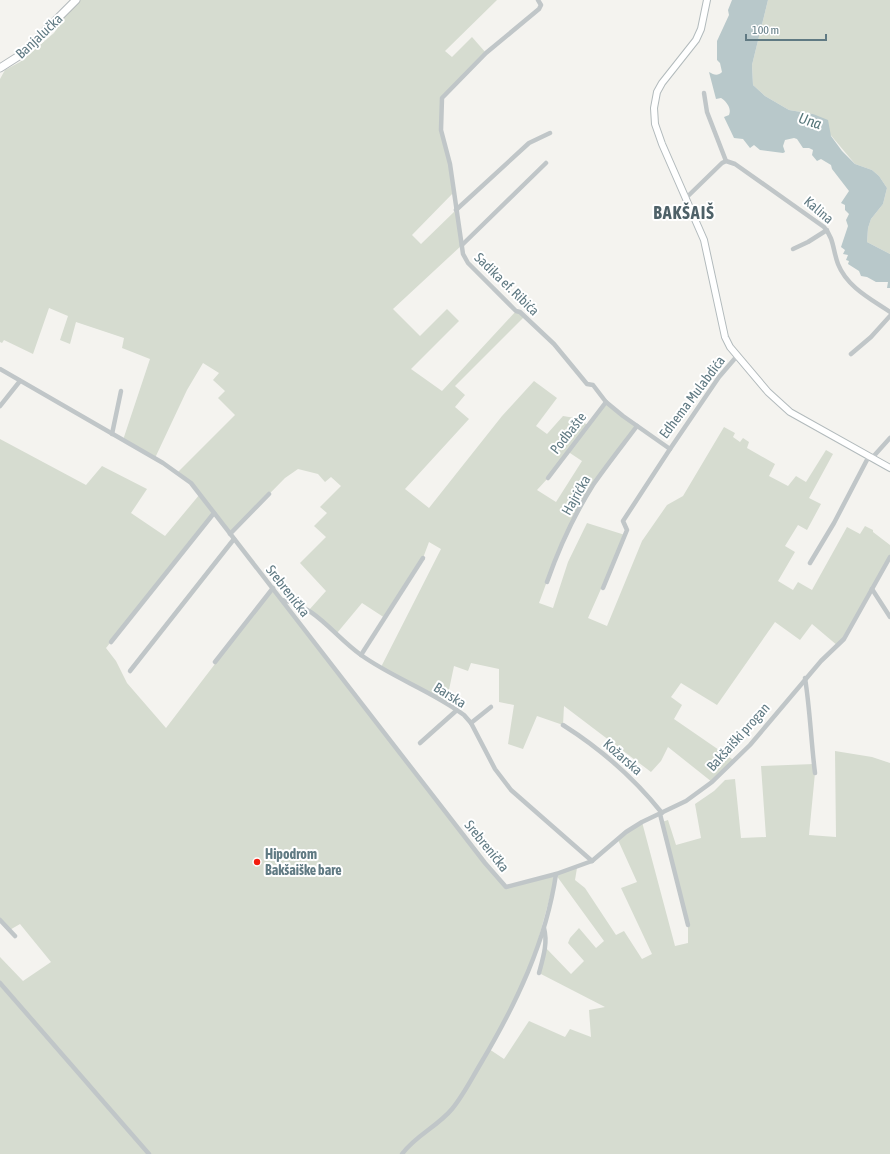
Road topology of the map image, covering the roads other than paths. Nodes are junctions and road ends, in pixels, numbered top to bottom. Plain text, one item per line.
1 (76, 0) edge
2 (538, 0) edge
3 (707, 0) edge
4 (0, 68) edge
5 (704, 93) dead end
6 (550, 132) dead end
7 (726, 161) junction
8 (546, 163) dead end
9 (687, 197) junction
10 (456, 210) junction
11 (827, 230) junction
12 (462, 245) junction
13 (793, 249) dead end
14 (890, 312) edge
15 (890, 316) edge
16 (851, 354) dead end
17 (737, 356) junction
18 (0, 369) edge
19 (20, 381) junction
20 (121, 391) dead end
21 (606, 402) junction
22 (0, 406) edge
23 (637, 426) junction
24 (112, 434) junction
25 (890, 438) edge
26 (664, 445) joint
27 (670, 449) junction
28 (871, 457) junction
29 (890, 468) edge
30 (548, 478) dead end
31 (269, 494) dead end
32 (214, 513) junction
33 (230, 534) junction
34 (234, 539) junction
35 (890, 557) edge
36 (423, 558) dead end
37 (810, 563) dead end
38 (547, 582) dead end
39 (273, 588) junction
40 (603, 588) dead end
41 (872, 589) junction
42 (282, 600) junction
43 (890, 617) edge
44 (111, 642) dead end
45 (361, 655) junction
46 (215, 662) dead end
47 (130, 671) dead end
48 (805, 678) junction
49 (491, 707) dead end
50 (457, 710) junction
51 (470, 723) junction
52 (563, 725) dead end
53 (420, 743) dead end
54 (815, 773) dead end
55 (661, 813) junction
56 (592, 861) junction
57 (556, 874) junction
58 (506, 887) joint
59 (0, 920) edge
60 (688, 925) dead end
61 (544, 926) junction
62 (15, 936) dead end
63 (539, 973) dead end
64 (0, 983) edge
65 (149, 1154) edge
66 (402, 1154) edge

1 - 4 main road, Banjalučka
2 - 10 street, Sadika ef. Ribića
3 - 9 street
5 - 7 street
6 - 10 street
7 - 9 street
7 - 11 street, Kalina
8 - 12 street
9 - 17 street
10 - 12 street, Sadika ef. Ribića
11 - 13 street
11 - 14 street, Kalina
12 - 21 street, Sadika ef. Ribića
15 - 16 street
17 - 27 street, Edhema Mulabdića
17 - 28 street
18 - 19 street, Srebrenička
19 - 22 street
19 - 24 street, Srebrenička
20 - 24 street
21 - 23 street, Sadika ef. Ribića
21 - 30 street, Podbašte
23 - 26 street, Sadika ef. Ribića
23 - 38 street, Hajrićka
24 - 32 street, Srebrenička
25 - 28 street
26 - 27 street, Edhema Mulabdića
27 - 40 street
28 - 29 street
28 - 37 street
31 - 33 street
32 - 33 street, Srebrenička
32 - 44 street
33 - 34 street, Srebrenička
34 - 39 street, Srebrenička
34 - 47 street
35 - 41 street, Bakšaiški progan
36 - 45 street
39 - 42 street, Srebrenička
39 - 46 street
41 - 43 street
41 - 48 street, Bakšaiški progan
42 - 45 street, Barska
42 - 58 street, Srebrenička
45 - 50 street, Barska
48 - 54 street
48 - 55 street, Bakšaiški progan
49 - 51 street
50 - 51 street, Barska
50 - 53 street
51 - 56 street, Barska
52 - 55 street, Kožarska
55 - 56 street, Bakšaiški progan
55 - 60 street
56 - 57 street, Bakšaiški progan
57 - 58 street, Bakšaiški progan
57 - 61 street
59 - 62 street
61 - 63 street
61 - 66 street
64 - 65 street

